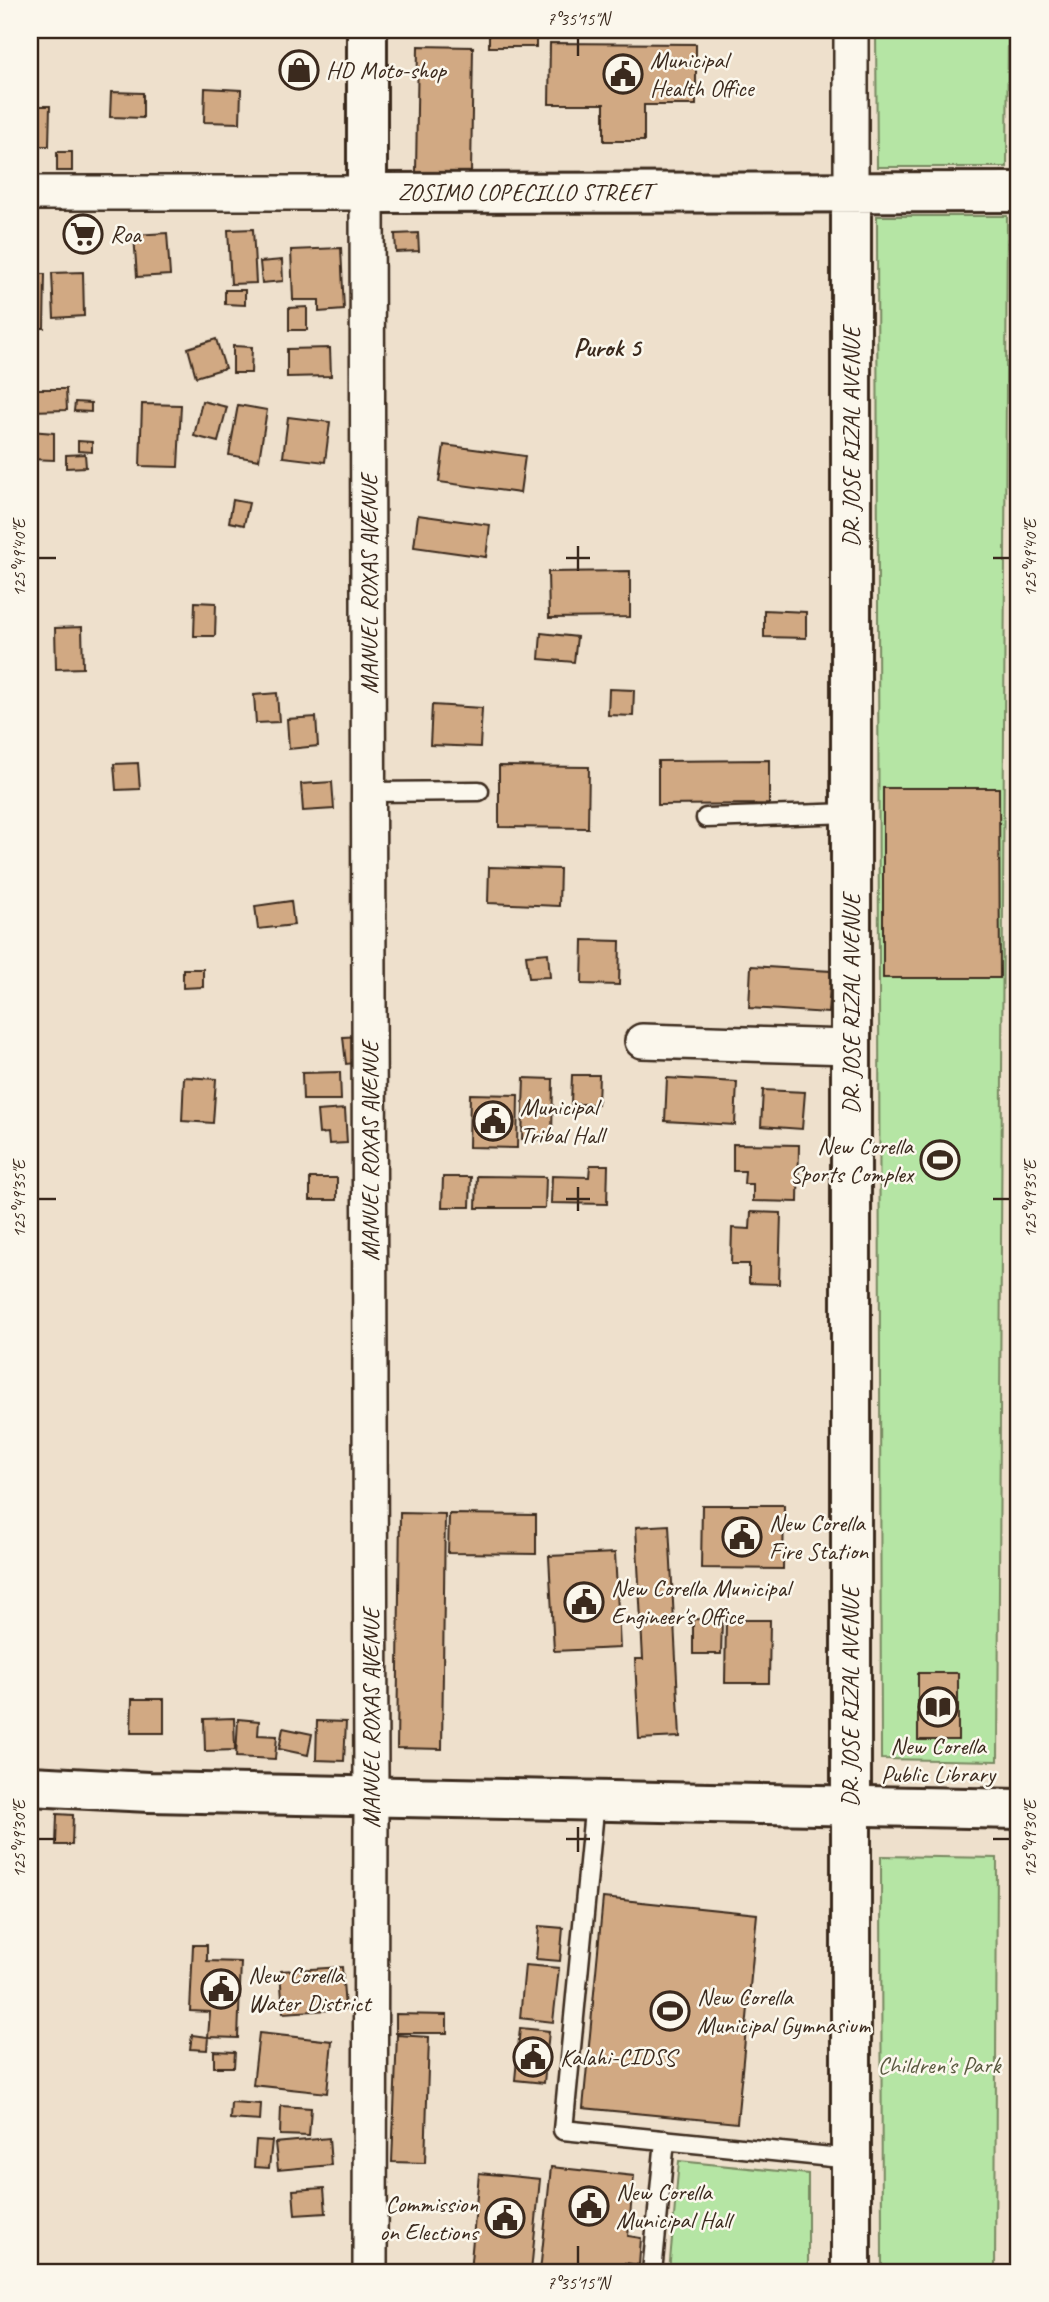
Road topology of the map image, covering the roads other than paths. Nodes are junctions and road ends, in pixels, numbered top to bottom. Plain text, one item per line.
1 (367, 30) edge
2 (851, 30) edge
3 (851, 191) junction
4 (367, 192) junction
5 (1019, 192) edge
6 (30, 194) edge
7 (479, 791) dead end
8 (369, 792) junction
9 (851, 813) junction
10 (706, 818) dead end
11 (642, 1041) dead end
12 (851, 1047) junction
13 (30, 1786) edge
14 (371, 1797) junction
15 (595, 1801) junction
16 (850, 1807) junction
17 (1019, 1809) edge
18 (666, 2140) junction
19 (851, 2159) junction
20 (370, 2272) edge
21 (652, 2272) edge
22 (851, 2272) edge

1 - 4 main road, MANUEL ROXAS AVENUE
2 - 3 street, DR. JOSE RIZAL AVENUE
3 - 4 main road, ZOSIMO LOPECILLO STREET
3 - 5 main road, ZOSIMO LOPECILLO STREET
3 - 9 main road, DR. JOSE RIZAL AVENUE
4 - 6 street, ZOSIMO LOPECILLO STREET
4 - 8 street, MANUEL ROXAS AVENUE
7 - 8 lane
8 - 14 street, MANUEL ROXAS AVENUE
9 - 10 lane
9 - 12 main road, DR. JOSE RIZAL AVENUE
11 - 12 street
12 - 16 main road, DR. JOSE RIZAL AVENUE
13 - 14 main road
14 - 15 main road
14 - 20 street, MANUEL ROXAS AVENUE
15 - 16 main road
15 - 18 lane
16 - 17 main road
16 - 19 main road, DR. JOSE RIZAL AVENUE
18 - 19 lane
18 - 21 lane
19 - 22 main road, DR. JOSE RIZAL AVENUE

